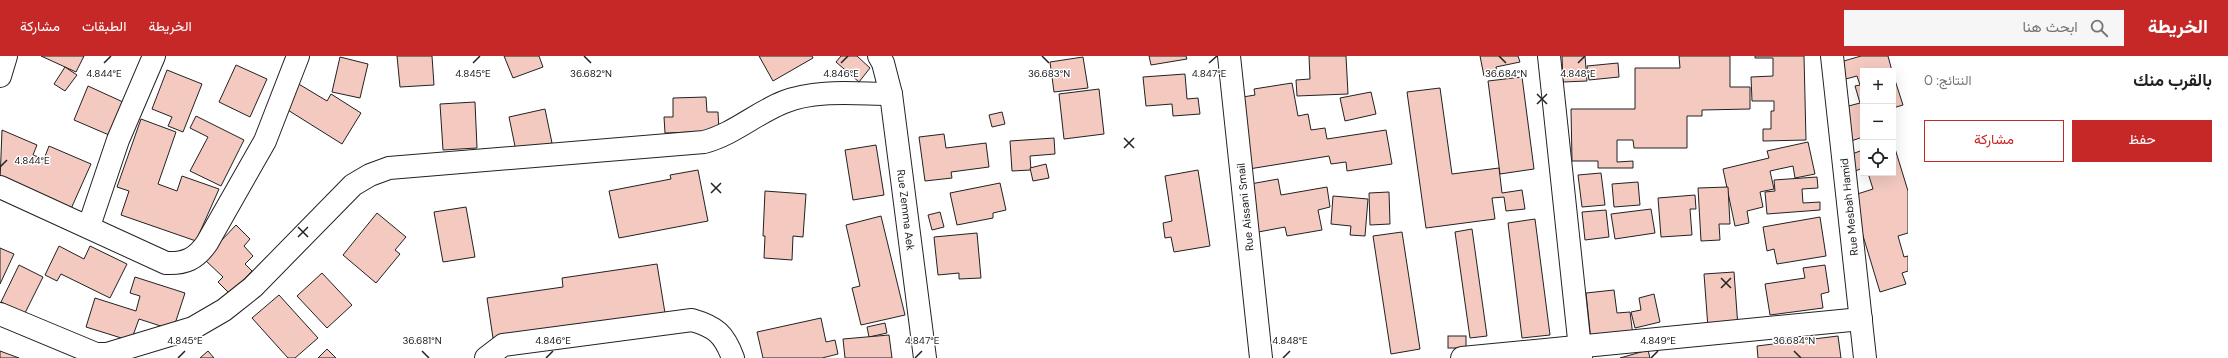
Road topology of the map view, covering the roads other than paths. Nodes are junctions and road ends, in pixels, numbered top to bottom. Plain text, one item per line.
1 (154, 56) edge
2 (298, 56) edge
3 (1229, 56) edge
4 (1549, 56) edge
5 (1832, 56) edge
6 (882, 58) edge
7 (891, 94) junction
8 (0, 187) edge
9 (89, 226) junction
10 (0, 314) edge
11 (1861, 318) junction
12 (1581, 353) edge
13 (486, 358) edge
14 (732, 358) edge
15 (925, 358) edge
16 (1261, 358) edge
17 (1462, 358) edge
18 (1865, 358) edge

1 - 9 street
2 - 9 street
3 - 16 street, Rue Aissani Smail
4 - 12 street
5 - 11 street, Rue Mesbah Hamid
6 - 7 street, Rue Zemma Aek
7 - 10 street
7 - 15 street, Rue Zemma Aek
8 - 9 street
11 - 12 street
11 - 18 street, Rue Mesbah Hamid
12 - 17 street
13 - 14 street

